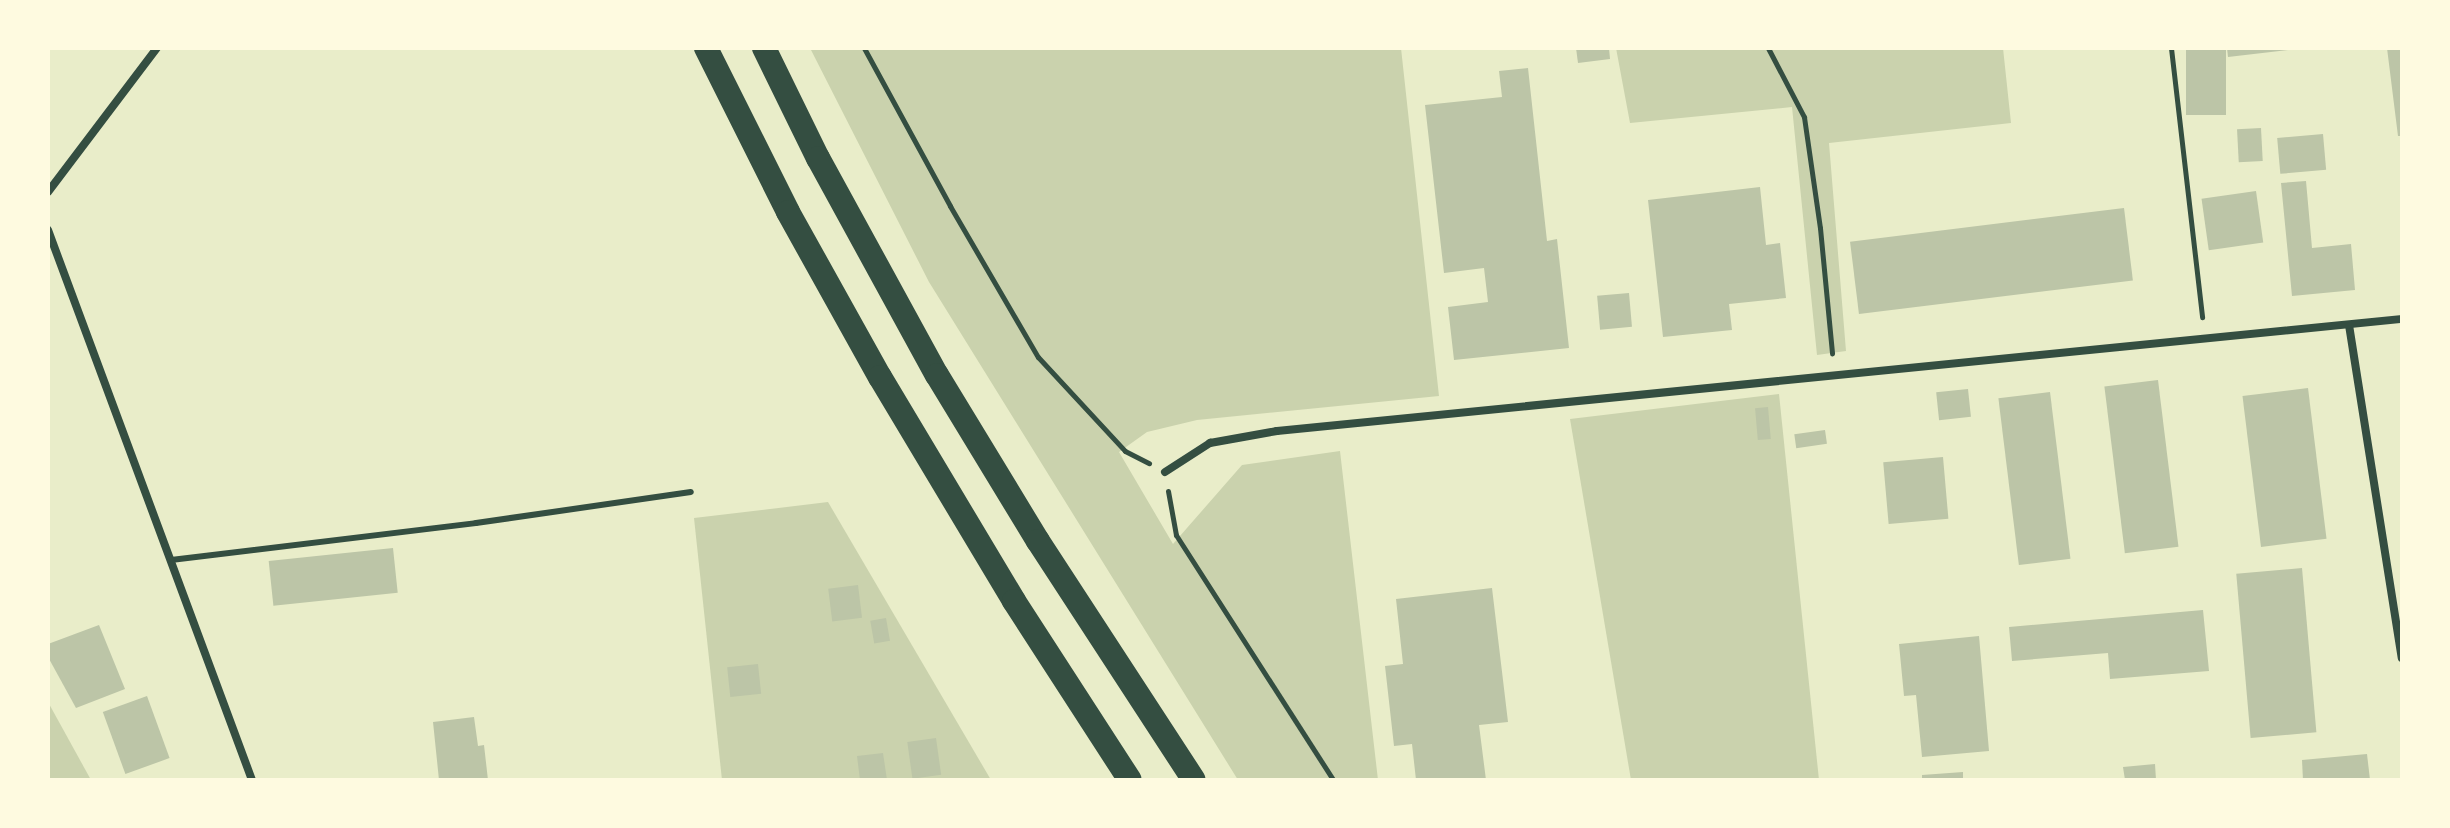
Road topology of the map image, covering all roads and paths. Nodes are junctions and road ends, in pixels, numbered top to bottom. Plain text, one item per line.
1 (157, 48) edge
2 (706, 48) edge
3 (764, 48) edge
4 (864, 48) edge
5 (1768, 48) edge
6 (2171, 48) edge
7 (48, 192) edge
8 (48, 230) edge
9 (2402, 319) edge
10 (2349, 325) junction
11 (2205, 338) junction
12 (1832, 353) dead end
13 (1165, 472) junction
14 (691, 492) dead end
15 (171, 560) junction
16 (2402, 658) edge
17 (252, 780) edge
18 (1130, 780) edge
19 (1194, 780) edge
20 (1333, 780) edge

1 - 7 street
2 - 18 highway
3 - 19 highway
4 - 13 path
5 - 12 path
6 - 11 path
8 - 15 street
9 - 10 street
10 - 11 street
10 - 16 street
11 - 13 street
13 - 20 path
14 - 15 lane
15 - 17 street

